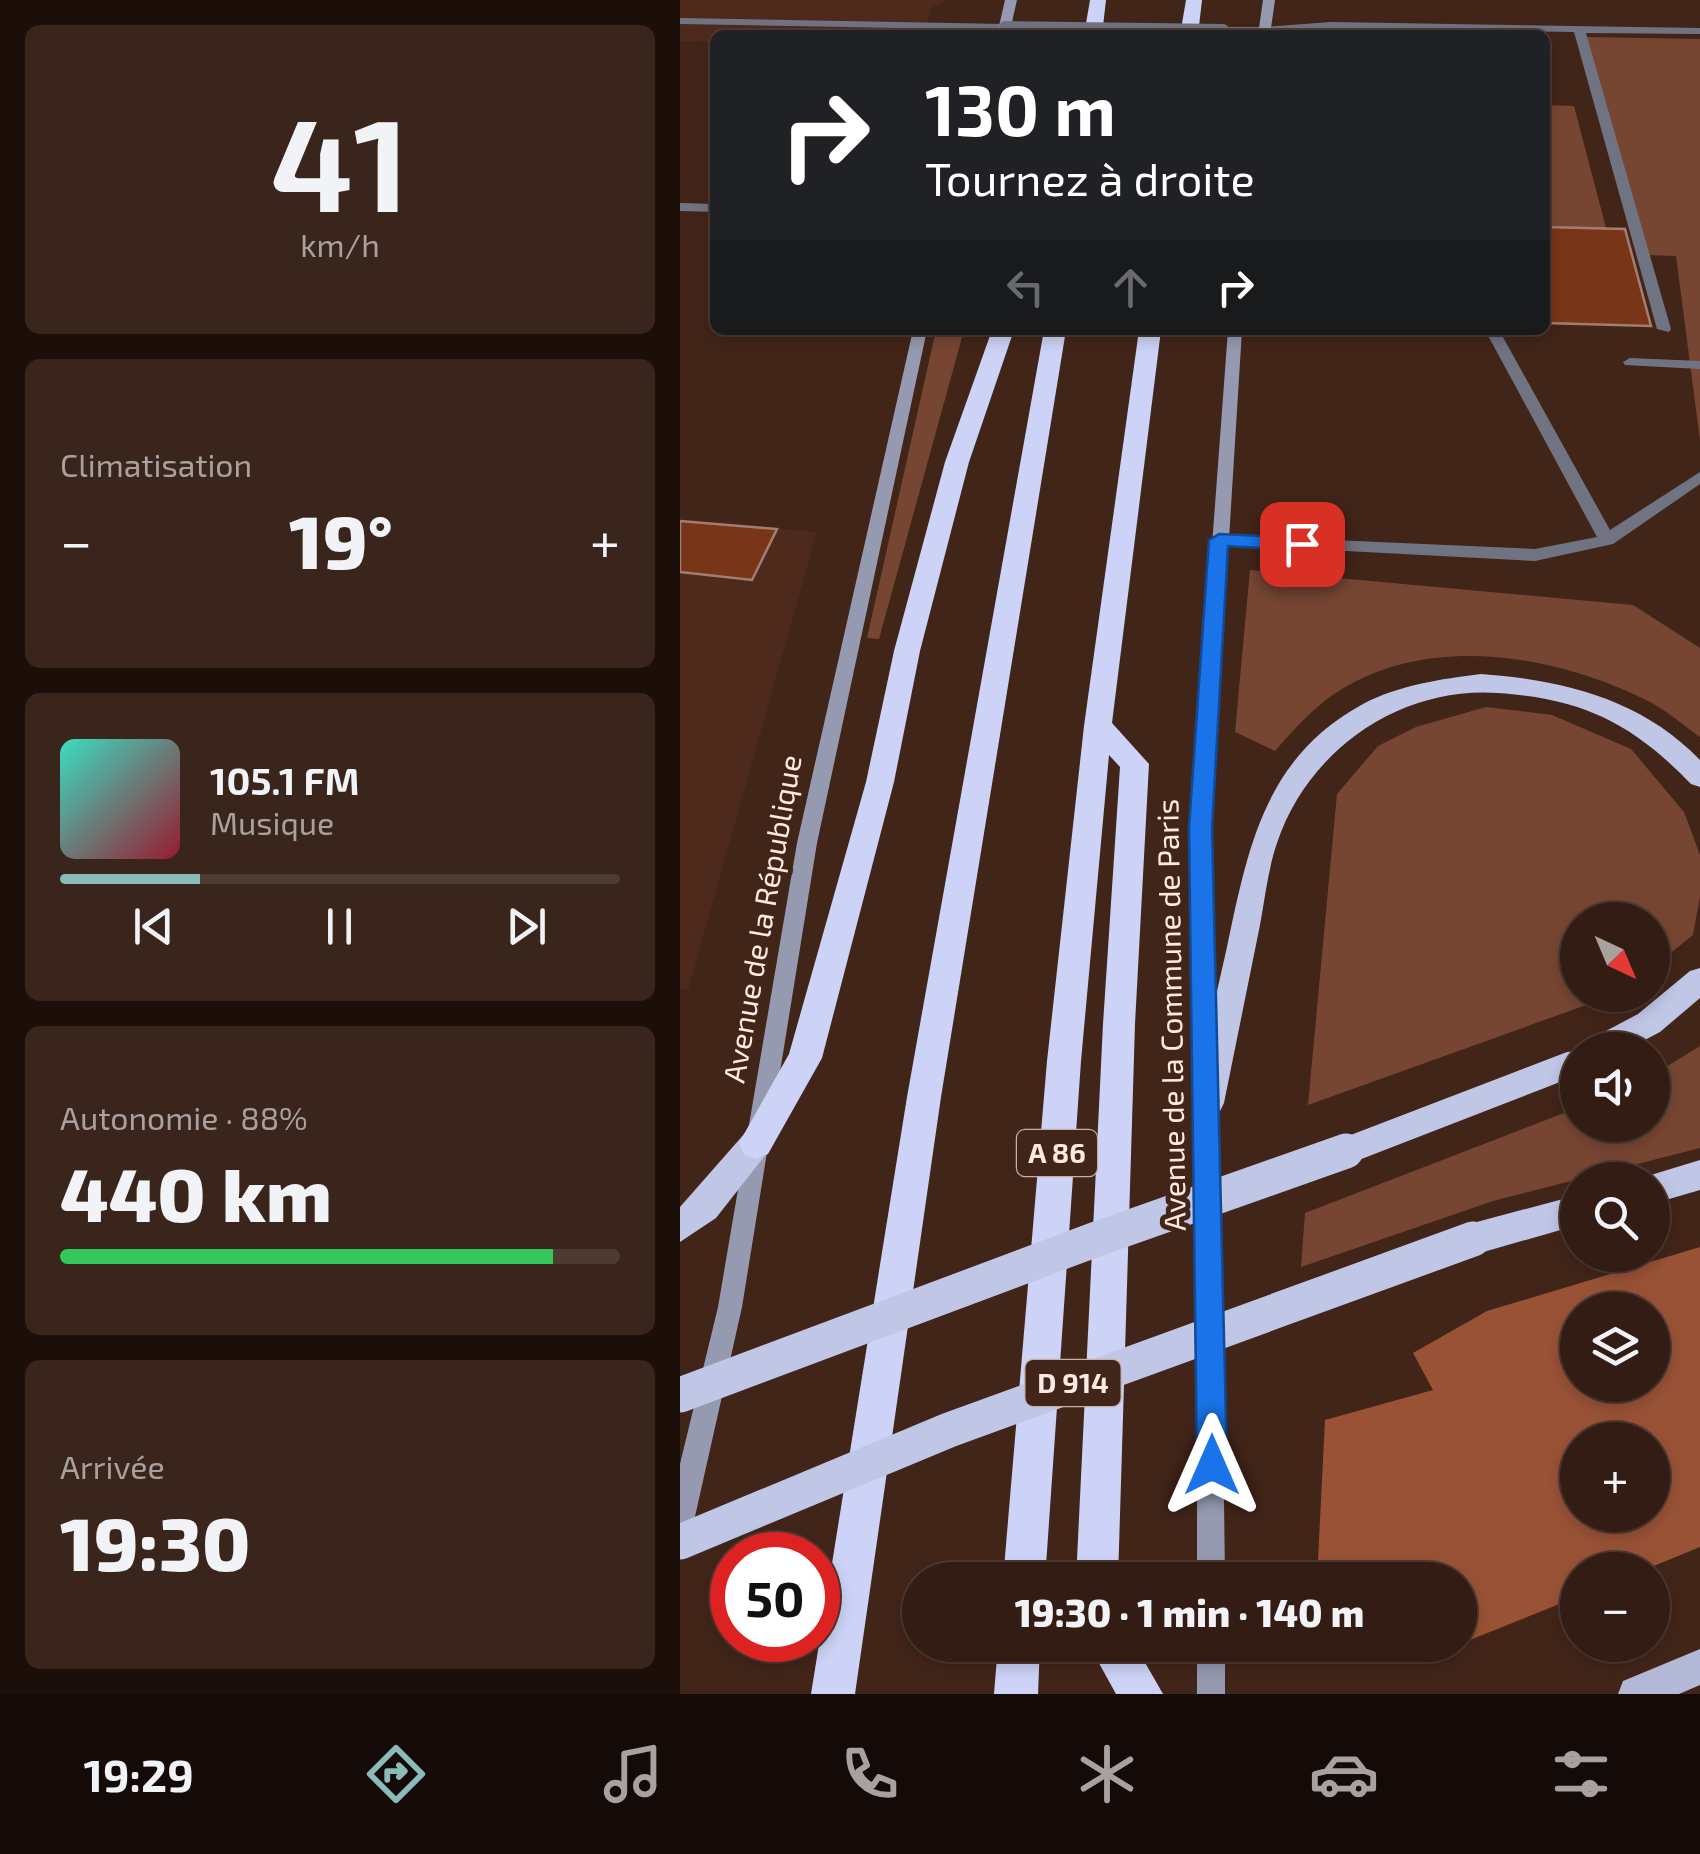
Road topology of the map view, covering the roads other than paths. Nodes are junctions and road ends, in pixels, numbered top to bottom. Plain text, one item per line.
1 (1011, 0) edge
2 (1098, 0) edge
3 (1194, 0) edge
4 (1269, 0) edge
5 (680, 21) edge
6 (1579, 29) junction
7 (972, 30) edge
8 (1004, 30) edge
9 (1094, 30) edge
10 (1190, 30) edge
11 (1264, 30) edge
12 (1283, 30) edge
13 (1700, 31) edge
14 (680, 208) edge
15 (710, 208) edge
16 (1664, 328) dead end
17 (919, 335) edge
18 (1001, 335) edge
19 (1054, 335) edge
20 (1149, 335) edge
21 (1235, 335) edge
22 (1495, 335) edge
23 (1630, 362) dead end
24 (1700, 365) edge
25 (1700, 477) edge
26 (1219, 540) junction
27 (1608, 540) junction
28 (1098, 726) junction
29 (1700, 778) edge
30 (1700, 980) edge
31 (1632, 1032) edge
32 (1560, 1068) edge
33 (1208, 1103) junction
34 (756, 1143) junction
35 (1700, 1176) edge
36 (1670, 1184) edge
37 (1560, 1215) edge
38 (680, 1227) edge
39 (680, 1395) edge
40 (680, 1521) edge
41 (680, 1542) edge
42 (1025, 1562) edge
43 (1098, 1562) edge
44 (1212, 1562) edge
45 (1018, 1662) edge
46 (1121, 1662) edge
47 (1211, 1662) edge
48 (1700, 1666) edge
49 (833, 1694) edge
50 (1016, 1694) edge
51 (1141, 1694) edge
52 (1211, 1694) edge
53 (1636, 1694) edge

1 - 8 main road
2 - 9 highway
3 - 10 highway
4 - 11 main road
5 - 7 street
6 - 12 street
6 - 13 street
6 - 16 street
14 - 15 street
17 - 34 main road, Avenue de la République
18 - 34 highway
19 - 49 highway
20 - 28 highway, A 86
21 - 26 main road, Avenue de la Commune de Paris
22 - 27 street
23 - 24 street
25 - 27 street
26 - 27 street
26 - 33 main road, Avenue de la Commune de Paris
28 - 42 highway, A 86
28 - 43 highway
29 - 33 highway
30 - 31 highway
32 - 39 highway, bridge
33 - 44 main road, Avenue de la Commune de Paris
34 - 38 highway
34 - 40 main road, Avenue de la République
35 - 36 highway
37 - 41 highway, D 914, bridge
45 - 50 highway
46 - 51 highway
47 - 52 main road
48 - 53 main road

